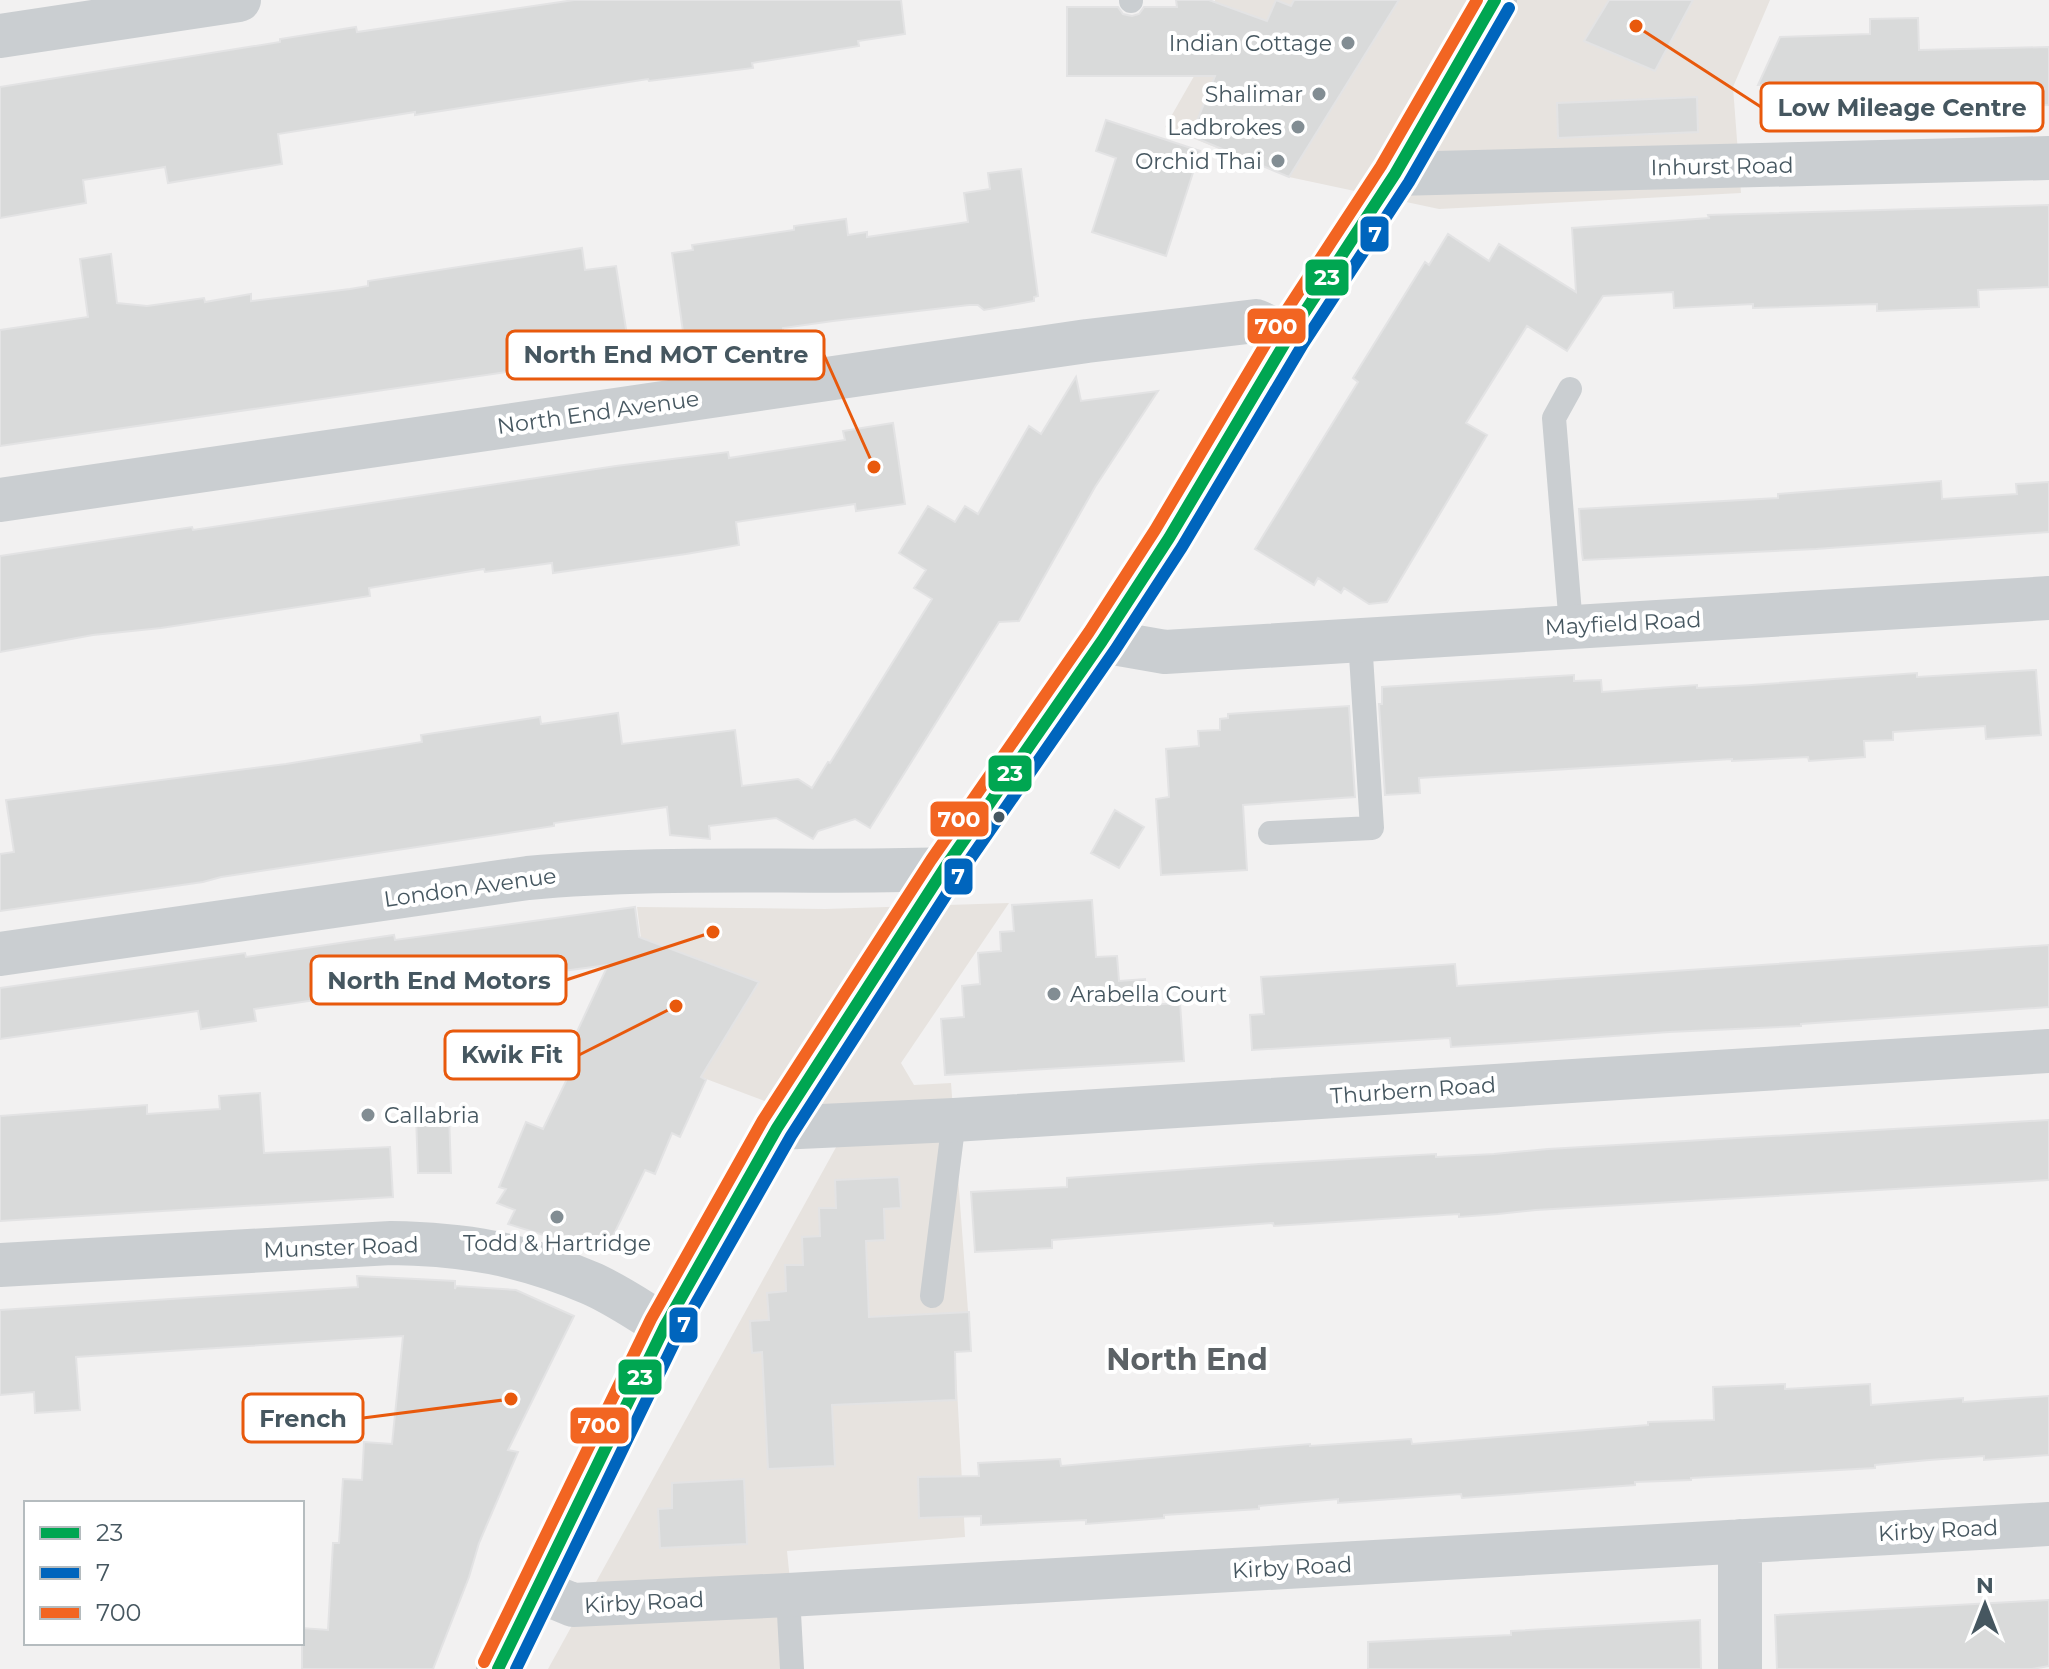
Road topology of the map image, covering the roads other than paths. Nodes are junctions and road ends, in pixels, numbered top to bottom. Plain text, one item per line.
1 (239, 0) edge
2 (1495, 0) edge
3 (0, 36) edge
4 (2049, 158) edge
5 (1395, 174) junction
6 (1289, 336) junction
7 (1570, 389) dead end
8 (0, 500) edge
9 (2049, 598) edge
10 (1571, 626) junction
11 (1360, 640) junction
12 (1102, 641) junction
13 (1270, 833) dead end
14 (944, 869) junction
15 (0, 954) edge
16 (2049, 1051) edge
17 (954, 1120) junction
18 (777, 1128) junction
19 (0, 1265) edge
20 (932, 1296) dead end
21 (665, 1326) junction
22 (2049, 1524) edge
23 (1740, 1541) junction
24 (537, 1590) junction
25 (788, 1595) junction
26 (498, 1669) edge
27 (792, 1669) edge
28 (1740, 1669) edge

1 - 3 street
2 - 5 main road
4 - 5 street, Inhurst Road
5 - 6 main road
6 - 8 street, North End Avenue
6 - 12 main road
7 - 10 lane
9 - 10 street, Mayfield Road
10 - 11 street, Mayfield Road
11 - 12 street, Mayfield Road
11 - 13 lane
12 - 14 main road
14 - 15 street, London Avenue
14 - 18 main road
16 - 17 street, Thurbern Road
17 - 18 street, Thurbern Road
17 - 20 lane
18 - 21 main road
19 - 21 street, Munster Road
21 - 24 main road
22 - 23 street, Kirby Road
23 - 25 street, Kirby Road
23 - 28 street
24 - 25 street, Kirby Road
24 - 26 main road
25 - 27 lane

